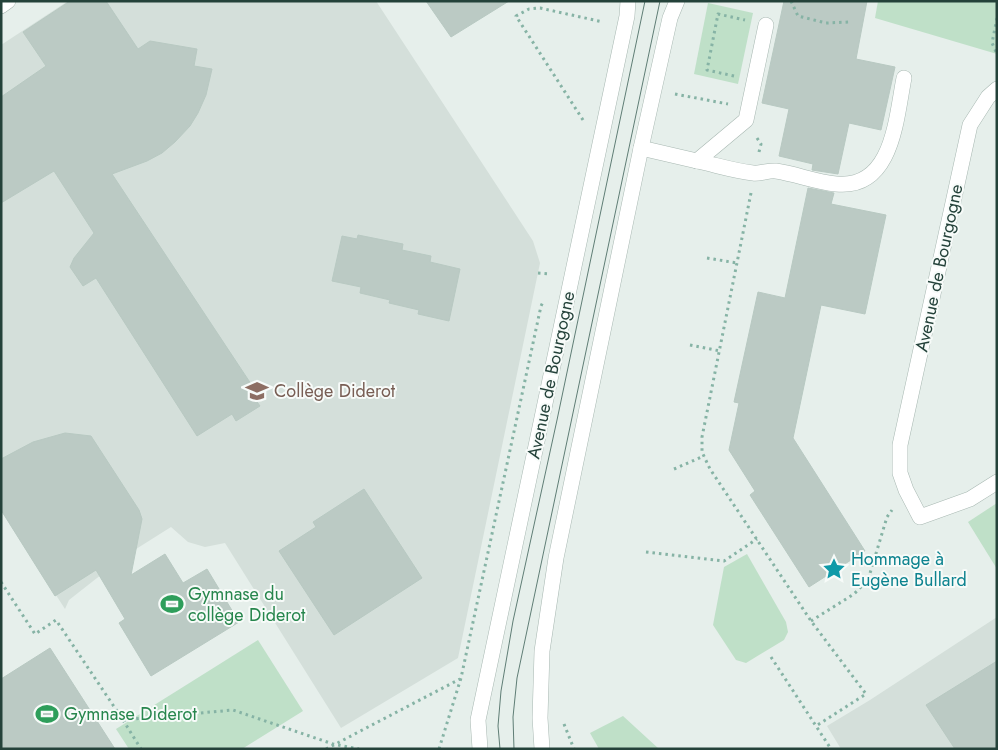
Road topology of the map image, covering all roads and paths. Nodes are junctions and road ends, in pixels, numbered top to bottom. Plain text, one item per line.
1 (8, 1) edge
2 (628, 1) edge
3 (677, 1) edge
4 (791, 1) edge
5 (1, 6) edge
6 (997, 18) edge
7 (850, 22) dead end
8 (608, 23) dead end
9 (766, 24) joint
10 (997, 54) edge
11 (904, 78) dead end
12 (754, 81) junction
13 (997, 88) edge
14 (671, 94) dead end
15 (747, 114) junction
16 (600, 145) junction
17 (641, 148) junction
18 (697, 160) junction
19 (755, 173) junction
20 (707, 258) dead end
21 (737, 264) junction
22 (538, 273) dead end
23 (554, 275) dead end
24 (546, 298) dead end
25 (690, 345) dead end
26 (720, 351) junction
27 (704, 456) junction
28 (674, 469) dead end
29 (997, 482) edge
30 (906, 490) junction
31 (756, 539) junction
32 (646, 552) dead end
33 (1, 582) edge
34 (811, 621) junction
35 (771, 657) dead end
36 (461, 678) junction
37 (123, 720) junction
38 (816, 726) junction
39 (333, 744) junction
40 (141, 749) edge
41 (326, 749) edge
42 (359, 749) edge
43 (439, 749) edge
44 (480, 749) edge
45 (542, 749) edge
46 (831, 749) edge

1 - 5 street
2 - 16 street, Avenue de Bourgogne
3 - 17 street
4 - 7 path
6 - 10 path
8 - 16 path
9 - 12 street
9 - 12 path
11 - 19 street
12 - 15 street
13 - 30 street, Avenue de Bourgogne
14 - 15 path
15 - 18 street
15 - 19 path
16 - 44 street, Avenue de Bourgogne
17 - 18 street
17 - 45 street
18 - 19 street
19 - 21 path
20 - 21 path
21 - 26 path
22 - 23 path
24 - 36 path
25 - 26 path
26 - 27 path
27 - 28 path
27 - 31 path
29 - 30 street, Avenue de Bourgogne
30 - 34 path
31 - 32 path
31 - 34 path
33 - 37 path
34 - 38 path
35 - 38 path
36 - 39 path
36 - 43 path
37 - 39 path
37 - 40 path
38 - 46 path
39 - 41 path
39 - 42 path

